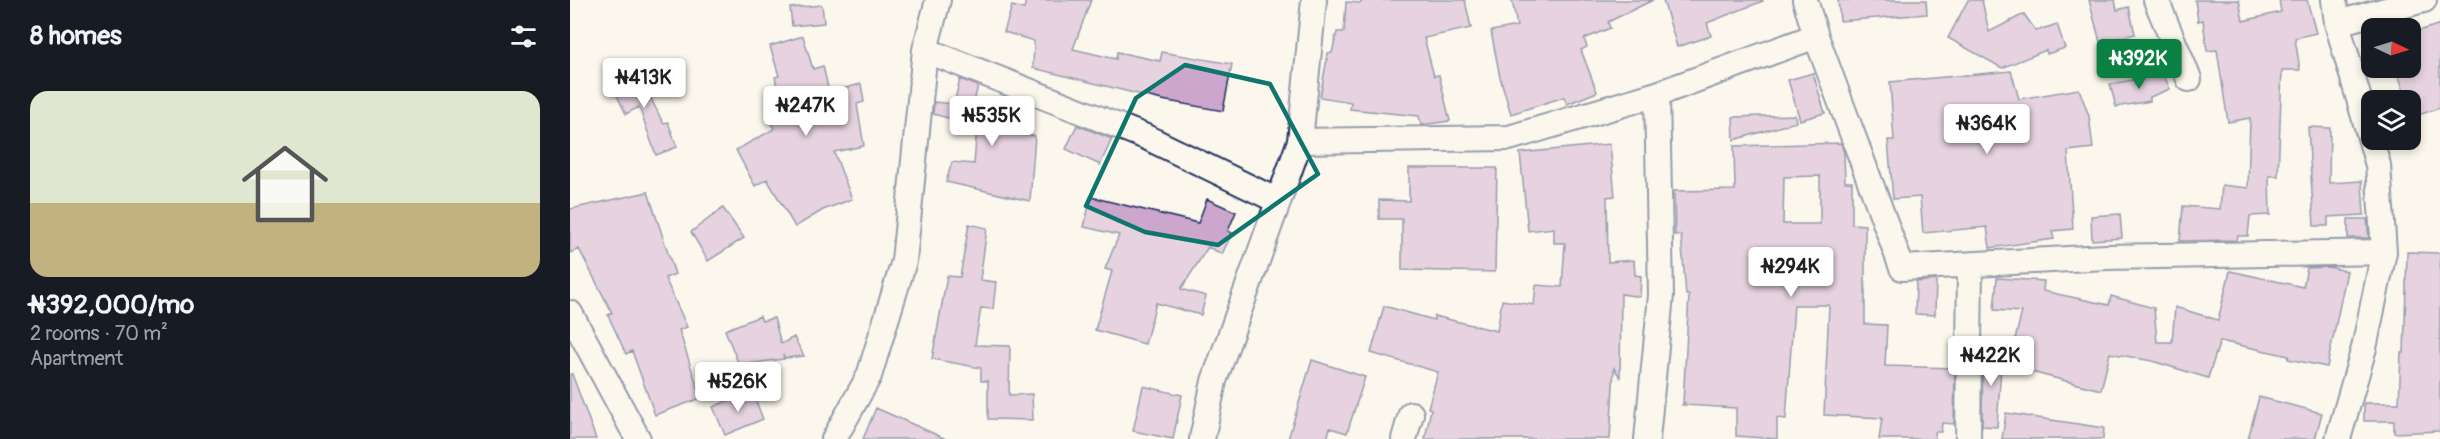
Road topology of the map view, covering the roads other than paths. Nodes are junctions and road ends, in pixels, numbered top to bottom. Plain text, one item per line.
1 (938, 0) edge
2 (1314, 0) edge
3 (1805, 0) edge
4 (2156, 0) edge
5 (2424, 0) edge
6 (2335, 12) edge
7 (1816, 36) junction
8 (925, 50) junction
9 (2189, 79) dead end
10 (1657, 94) junction
11 (1300, 141) junction
12 (1278, 201) junction
13 (2384, 252) junction
14 (1970, 265) junction
15 (570, 313) edge
16 (1411, 414) dead end
17 (638, 439) edge
18 (834, 439) edge
19 (1202, 439) edge
20 (1404, 439) edge
21 (1647, 439) edge
22 (1968, 439) edge
23 (2338, 439) edge

1 - 8 street
2 - 11 street
3 - 7 street
4 - 9 street
5 - 6 street
6 - 13 street
7 - 10 street
7 - 14 street
8 - 12 street
8 - 18 street
10 - 11 street
10 - 21 street
11 - 12 street
12 - 19 street
13 - 14 street
13 - 23 street
14 - 22 street
15 - 17 street
16 - 20 street

